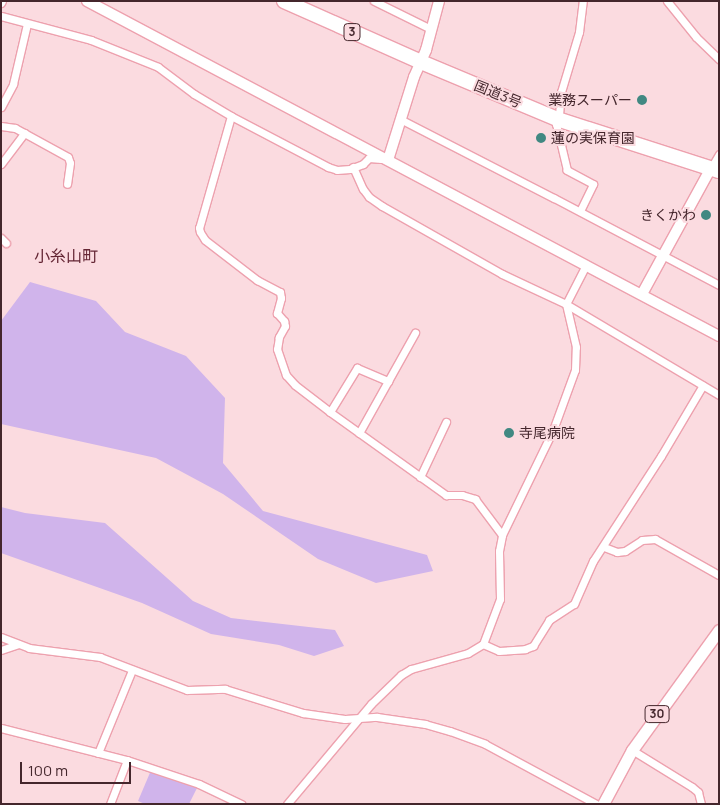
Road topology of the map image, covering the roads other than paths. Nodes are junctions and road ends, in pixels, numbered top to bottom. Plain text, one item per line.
1 (87, 1) edge
2 (284, 1) edge
3 (374, 1) edge
4 (439, 1) edge
5 (583, 1) edge
6 (667, 1) edge
7 (1, 16) edge
8 (27, 24) junction
9 (431, 29) junction
10 (719, 59) edge
11 (421, 62) junction
12 (1, 107) edge
13 (231, 116) junction
14 (557, 119) junction
15 (400, 120) junction
16 (1, 126) edge
17 (24, 133) junction
18 (719, 154) edge
19 (388, 160) junction
20 (1, 164) edge
21 (354, 167) junction
22 (715, 170) edge
23 (67, 184) dead end
24 (580, 211) junction
25 (662, 255) junction
26 (586, 265) junction
27 (719, 285) edge
28 (642, 294) junction
29 (566, 304) junction
30 (415, 333) dead end
31 (719, 336) edge
32 (388, 381) junction
33 (702, 385) junction
34 (719, 395) edge
35 (330, 412) junction
36 (446, 422) dead end
37 (359, 433) junction
38 (420, 477) junction
39 (502, 535) junction
40 (604, 547) junction
41 (719, 575) edge
42 (719, 630) edge
43 (1, 637) edge
44 (18, 644) junction
45 (483, 644) junction
46 (1, 650) edge
47 (132, 670) junction
48 (361, 718) junction
49 (1, 728) edge
50 (632, 750) junction
51 (98, 752) junction
52 (126, 760) junction
53 (110, 804) edge
54 (241, 804) edge
55 (287, 804) edge
56 (596, 804) edge
57 (603, 804) edge
58 (701, 804) edge

1 - 19 street
2 - 11 highway, 国道3号 / 3
3 - 9 street
4 - 9 street
5 - 14 street
6 - 10 street
7 - 8 street
8 - 12 street
8 - 13 street
9 - 11 street
11 - 14 highway, 国道3号 / 3
11 - 15 street
13 - 21 street
13 - 35 street
14 - 22 highway, 国道3号 / 3
14 - 24 street
15 - 19 street
15 - 24 street
16 - 17 street
17 - 20 street
17 - 23 street
18 - 22 street
19 - 21 street
19 - 26 street
21 - 29 street
22 - 25 street
24 - 25 street
25 - 27 street
25 - 28 street
26 - 28 street
26 - 29 street
28 - 31 street
29 - 33 street
29 - 39 street
30 - 32 street
32 - 35 street
32 - 37 street
33 - 34 street
33 - 40 street
35 - 37 street
36 - 38 street
37 - 38 street
38 - 39 street
39 - 45 street
40 - 41 street
40 - 45 street
42 - 50 main road, 30
43 - 44 street
44 - 46 street
44 - 47 street
45 - 48 street
47 - 48 street
47 - 51 street
48 - 55 street
48 - 56 street
49 - 51 street
50 - 57 main road, 30
50 - 58 street
51 - 52 street
52 - 53 street
52 - 54 street

